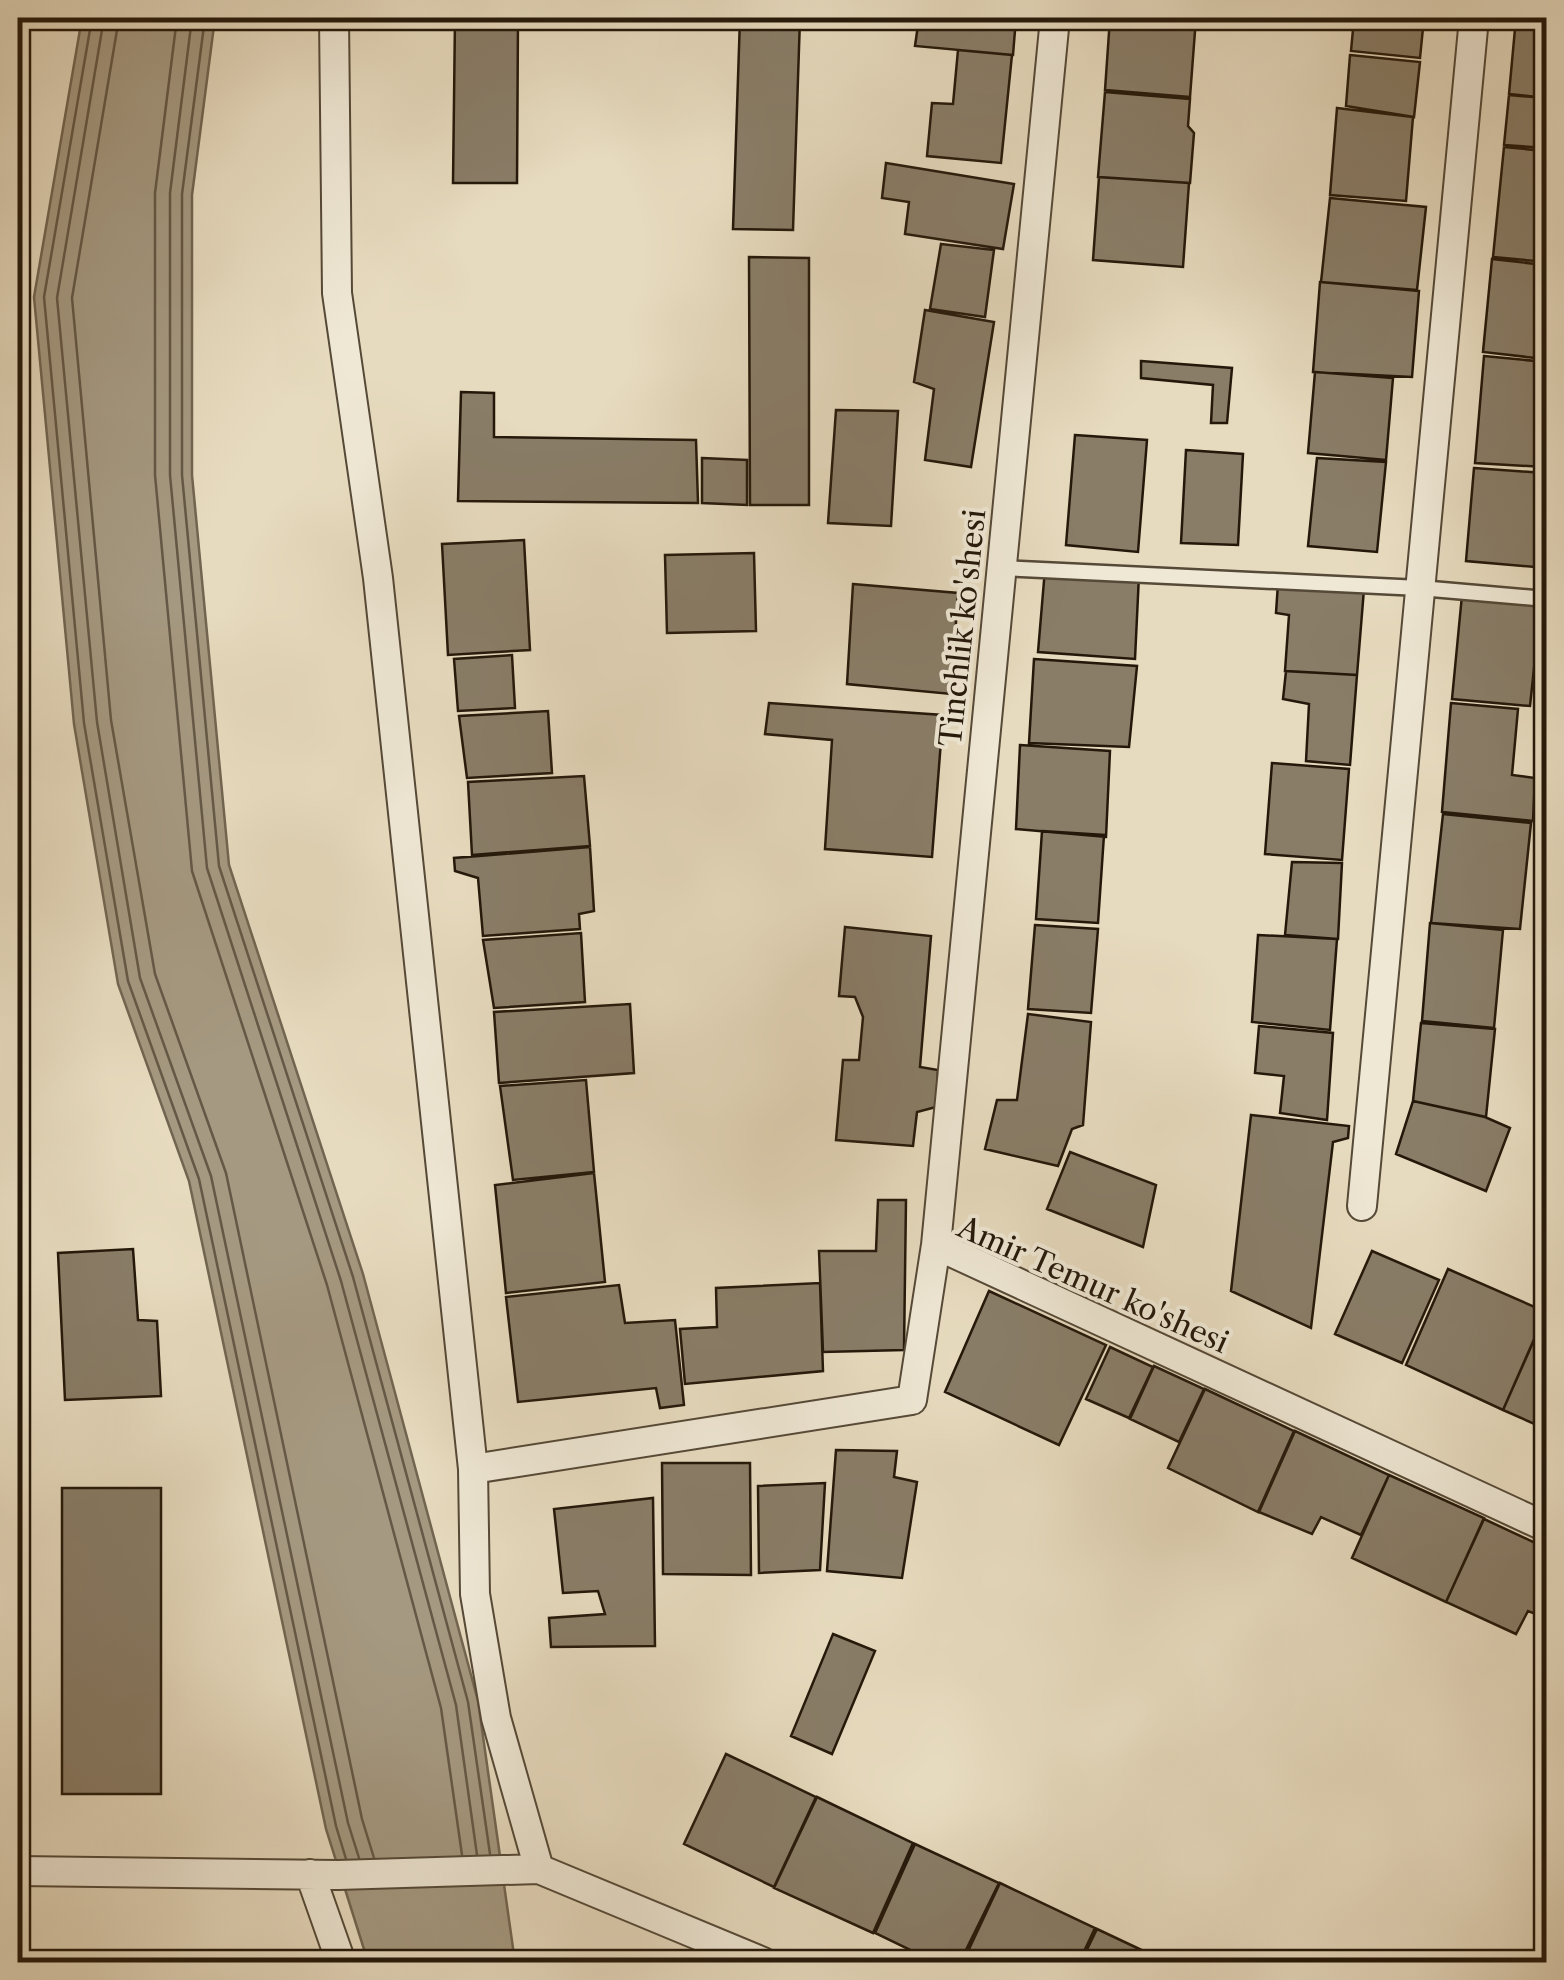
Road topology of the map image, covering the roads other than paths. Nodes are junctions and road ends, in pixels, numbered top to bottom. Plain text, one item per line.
1 (334, 18) edge
2 (1055, 18) edge
3 (1474, 18) edge
4 (1001, 568) junction
5 (1420, 588) junction
6 (1546, 599) edge
7 (1362, 1206) dead end
8 (936, 1246) junction
9 (473, 1469) junction
10 (1546, 1527) edge
11 (540, 1870) junction
12 (18, 1871) edge
13 (324, 1874) junction
14 (341, 1962) edge
15 (763, 1962) edge

1 - 9 street
2 - 4 street, Tinchlik ko'shesi
3 - 5 street
4 - 5 lane
4 - 8 street, Tinchlik ko'shesi
5 - 6 lane
5 - 7 street
8 - 9 street, Amir Temur ko'shesi
8 - 10 street, Amir Temur ko'shesi
9 - 11 street
11 - 13 street
11 - 15 street
12 - 13 street
13 - 14 street

